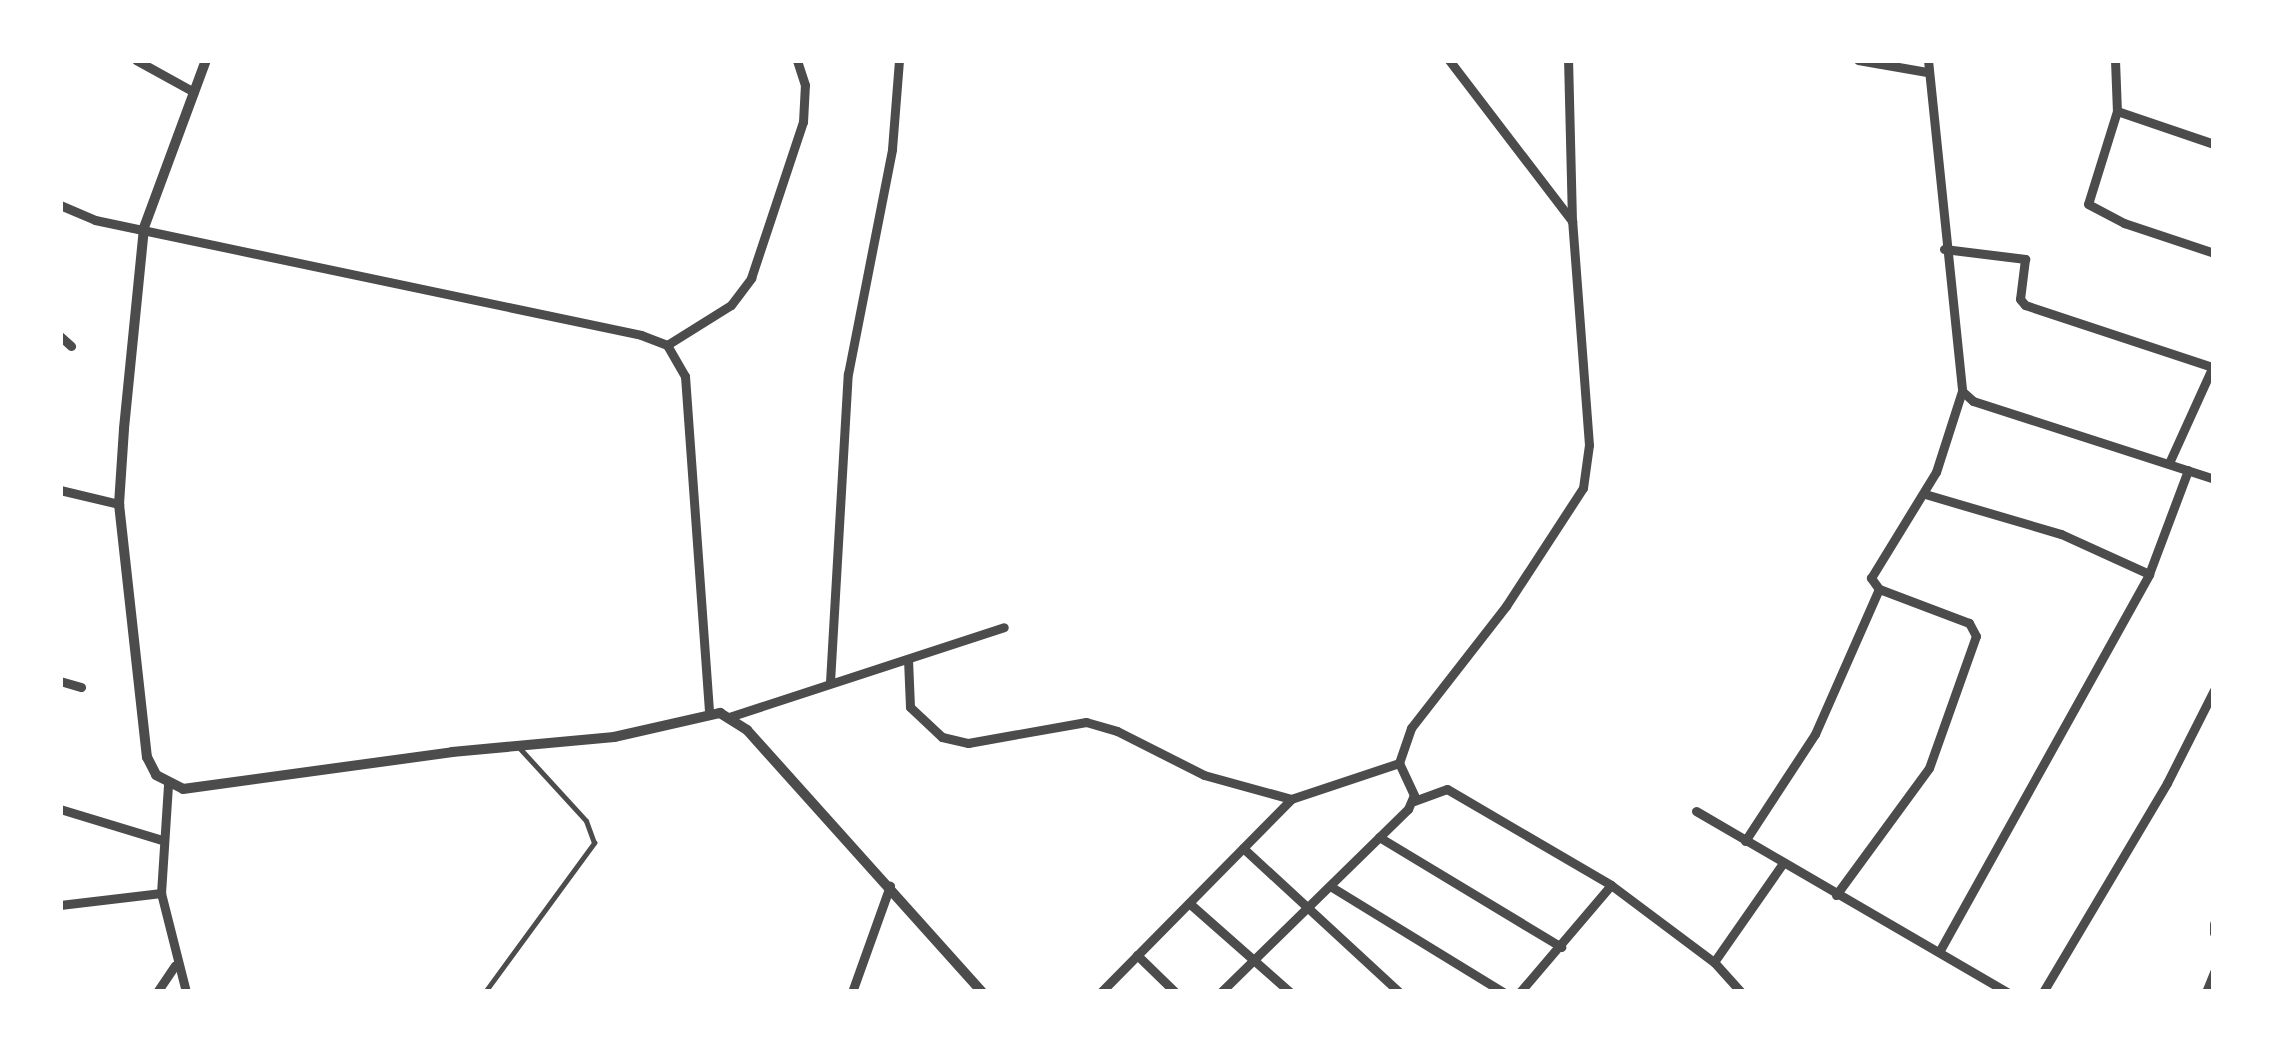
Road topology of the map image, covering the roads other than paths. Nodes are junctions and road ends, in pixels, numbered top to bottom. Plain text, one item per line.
1 (136, 60) edge
2 (206, 60) edge
3 (797, 60) edge
4 (899, 60) edge
5 (1449, 60) edge
6 (1568, 60) edge
7 (1858, 60) edge
8 (2114, 60) edge
9 (1928, 66) edge
10 (194, 92) junction
11 (2117, 111) junction
12 (2214, 144) edge
13 (60, 206) edge
14 (1572, 221) junction
15 (144, 228) junction
16 (1944, 249) junction
17 (2214, 253) edge
18 (60, 336) edge
19 (71, 346) dead end
20 (667, 346) junction
21 (2213, 366) edge
22 (1962, 392) junction
23 (2169, 464) junction
24 (2188, 470) junction
25 (2214, 479) edge
26 (60, 490) edge
27 (1925, 494) junction
28 (119, 504) junction
29 (2149, 574) junction
30 (1879, 589) junction
31 (1004, 627) dead end
32 (908, 659) junction
33 (60, 681) edge
34 (830, 682) junction
35 (81, 687) dead end
36 (2214, 690) edge
37 (709, 713) junction
38 (729, 717) junction
39 (516, 745) junction
40 (1399, 763) junction
41 (168, 785) junction
42 (1292, 799) junction
43 (1414, 801) junction
44 (60, 809) edge
45 (1696, 811) dead end
46 (1379, 837) junction
47 (162, 840) junction
48 (1745, 841) junction
49 (1243, 848) junction
50 (1783, 863) junction
51 (1611, 884) junction
52 (890, 886) junction
53 (1330, 886) junction
54 (161, 893) junction
55 (1836, 895) junction
56 (1189, 903) junction
57 (60, 904) edge
58 (1307, 908) junction
59 (2214, 924) edge
60 (2214, 934) edge
61 (1561, 947) junction
62 (1940, 952) junction
63 (1137, 955) junction
64 (1252, 960) junction
65 (1714, 962) junction
66 (175, 964) junction
67 (2214, 972) edge
68 (1524, 988) edge
69 (157, 992) edge
70 (186, 992) edge
71 (485, 992) edge
72 (852, 992) edge
73 (982, 992) edge
74 (1101, 992) edge
75 (1175, 992) edge
76 (1222, 992) edge
77 (1290, 992) edge
78 (1399, 992) edge
79 (1503, 992) edge
80 (1539, 992) edge
81 (1741, 992) edge
82 (2006, 992) edge
83 (2043, 992) edge
84 (2206, 992) edge

1 - 10 street
2 - 10 street
3 - 20 street
4 - 34 street
5 - 14 street
6 - 14 street
7 - 9 street
8 - 11 street
9 - 16 street
10 - 15 street
11 - 12 street
11 - 17 street
13 - 15 street
14 - 40 street
15 - 20 street
15 - 28 street
16 - 21 street
16 - 22 street
18 - 19 street
20 - 37 street
21 - 23 street
22 - 23 street
22 - 27 street
23 - 24 street
24 - 25 street
24 - 29 street
26 - 28 street
27 - 29 street
27 - 30 street
28 - 41 street
29 - 62 street
30 - 48 street
30 - 55 street
31 - 32 street
32 - 34 street
32 - 42 street
33 - 35 street
34 - 38 street
36 - 83 street
37 - 38 street
37 - 39 street
38 - 52 street
39 - 41 street
39 - 71 lane
40 - 42 street
40 - 43 street
41 - 47 street
42 - 49 street
43 - 46 street
43 - 51 street
44 - 47 street
45 - 48 street
46 - 53 street
46 - 61 street
47 - 54 street
48 - 50 street
49 - 56 street
49 - 58 street
50 - 55 street
50 - 65 street
51 - 61 street
51 - 65 street
52 - 72 street
52 - 73 street
53 - 58 street
53 - 79 street
54 - 57 street
54 - 66 street
55 - 62 street
56 - 63 street
56 - 64 street
58 - 64 street
58 - 78 street
59 - 60 street
61 - 68 street
62 - 82 street
63 - 74 street
63 - 75 street
64 - 76 street
64 - 77 street
65 - 81 street
66 - 69 street
66 - 70 street
67 - 84 street
68 - 80 street

